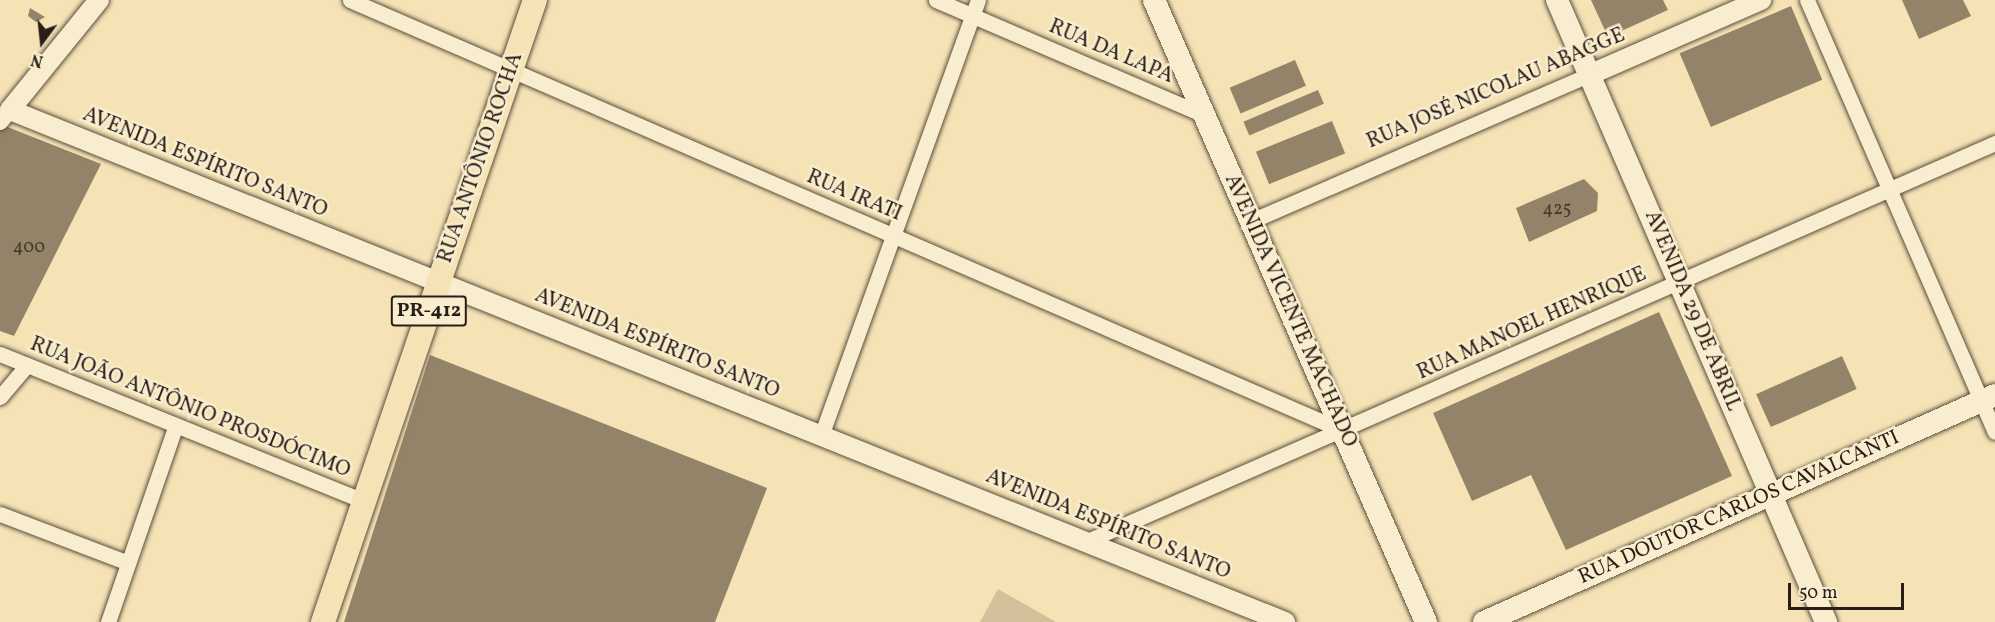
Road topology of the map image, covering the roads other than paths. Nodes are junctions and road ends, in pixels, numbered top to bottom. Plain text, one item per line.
1 (99, 0) edge
2 (350, 0) edge
3 (535, 0) edge
4 (936, 0) edge
5 (978, 0) edge
6 (1557, 0) edge
7 (1761, 0) edge
8 (1808, 0) edge
9 (1158, 1) edge
10 (972, 16) junction
11 (511, 70) junction
12 (1589, 75) junction
13 (1204, 115) junction
14 (5, 116) edge
15 (1995, 143) edge
16 (1890, 189) junction
17 (1251, 221) junction
18 (893, 236) junction
19 (439, 282) junction
20 (1679, 282) junction
21 (0, 354) edge
22 (27, 364) junction
23 (0, 397) edge
24 (1988, 398) edge
25 (176, 425) junction
26 (1342, 430) junction
27 (1995, 432) edge
28 (821, 436) junction
29 (1771, 494) junction
30 (364, 501) junction
31 (0, 514) edge
32 (1085, 542) junction
33 (128, 563) junction
34 (108, 622) edge
35 (323, 622) edge
36 (1285, 622) edge
37 (1426, 622) edge
38 (1484, 622) edge
39 (1826, 622) edge

1 - 14 street
2 - 11 street, RUA IRATI
3 - 11 main road, RUA ANTÔNIO ROCHA / PR-412
4 - 10 street, RUA DA LAPA
5 - 10 street
6 - 12 main road, AVENIDA 29 DE ABRIL
7 - 12 street, RUA JOSÉ NICOLAU ABAGGE
8 - 16 street
9 - 13 main road, AVENIDA VICENTE MACHADO
10 - 13 street, RUA DA LAPA
10 - 18 street
11 - 18 street, RUA IRATI
11 - 19 main road, RUA ANTÔNIO ROCHA / PR-412
12 - 17 street, RUA JOSÉ NICOLAU ABAGGE
12 - 20 main road, AVENIDA 29 DE ABRIL
13 - 17 main road, AVENIDA VICENTE MACHADO
14 - 19 street, AVENIDA ESPÍRITO SANTO
15 - 16 street, RUA MANOEL HENRIQUE
16 - 20 street, RUA MANOEL HENRIQUE
16 - 24 street
17 - 26 main road, AVENIDA VICENTE MACHADO
18 - 26 street, RUA IRATI
18 - 28 street
19 - 28 street, AVENIDA ESPÍRITO SANTO
19 - 30 main road, RUA ANTÔNIO ROCHA / PR-412
20 - 26 street, RUA MANOEL HENRIQUE
20 - 29 main road, AVENIDA 29 DE ABRIL
21 - 22 street, RUA JOÃO ANTÔNIO PROSDÓCIMO
22 - 23 street
22 - 25 street, RUA JOÃO ANTÔNIO PROSDÓCIMO
24 - 27 street
24 - 29 main road, RUA DOUTOR CARLOS CAVALCANTI
25 - 30 street, RUA JOÃO ANTÔNIO PROSDÓCIMO
25 - 33 street
26 - 32 street, RUA MANOEL HENRIQUE
26 - 37 main road, AVENIDA VICENTE MACHADO
28 - 32 street, AVENIDA ESPÍRITO SANTO
29 - 38 main road, RUA DOUTOR CARLOS CAVALCANTI
29 - 39 main road, AVENIDA 29 DE ABRIL
30 - 35 main road, RUA ANTÔNIO ROCHA / PR-412
31 - 33 street
32 - 36 street, AVENIDA ESPÍRITO SANTO
33 - 34 street

